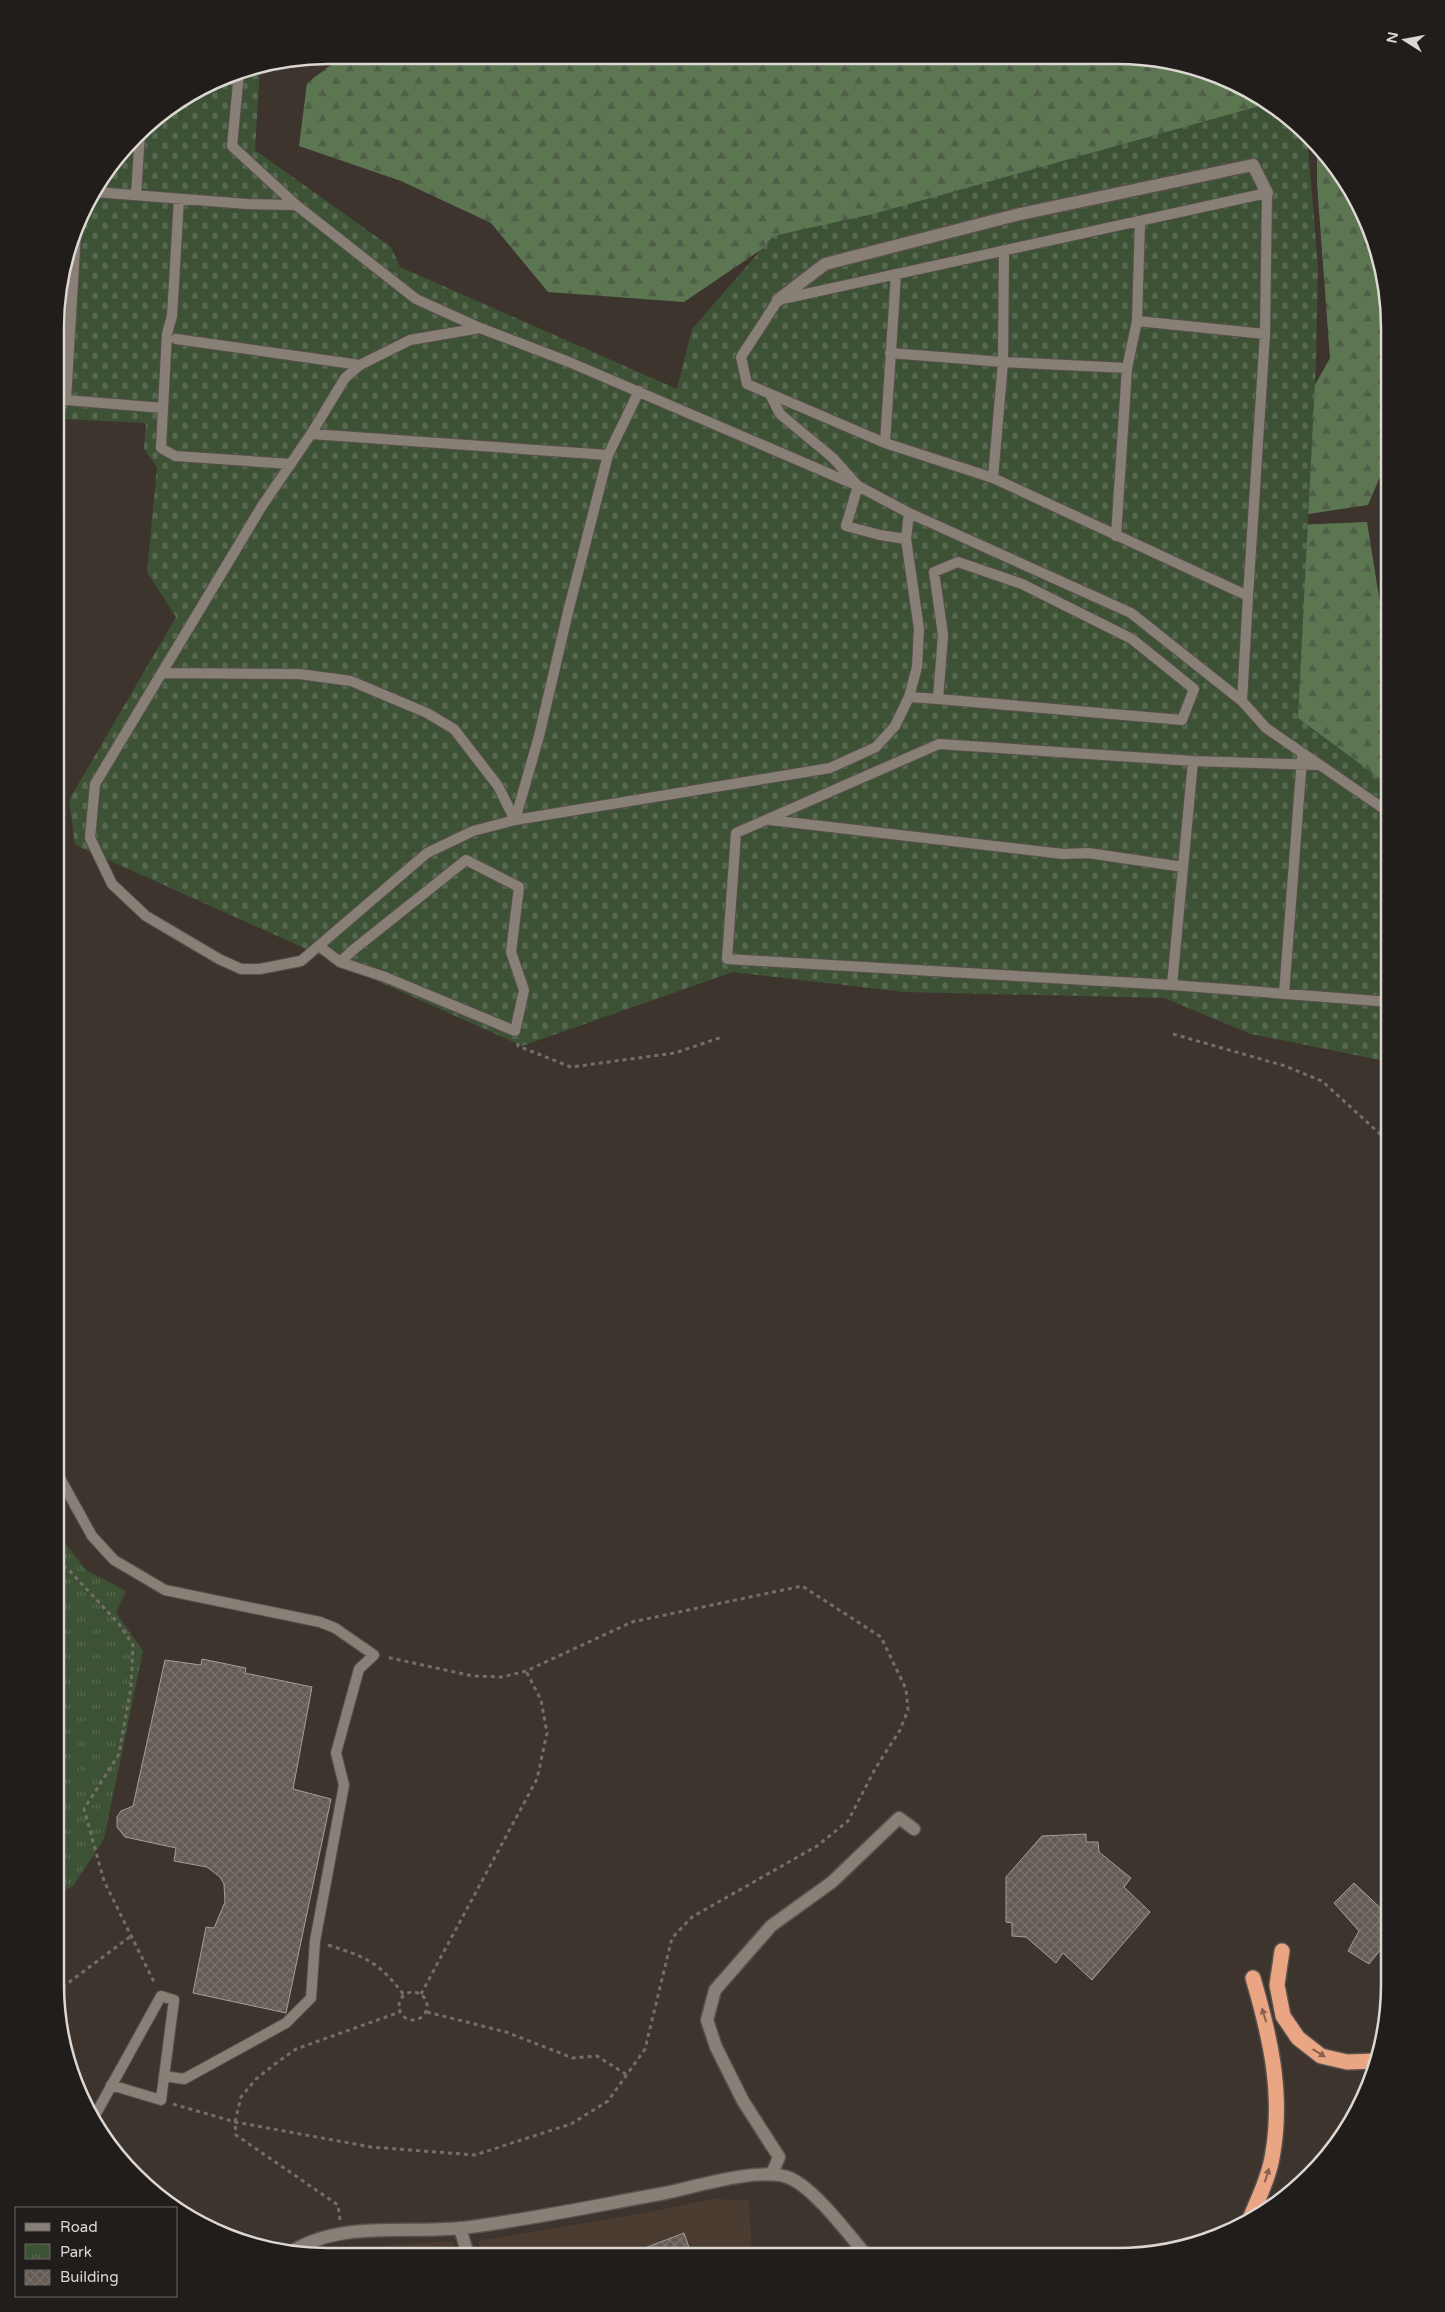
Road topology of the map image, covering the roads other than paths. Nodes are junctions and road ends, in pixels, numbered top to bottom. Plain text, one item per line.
1 (238, 80) edge
2 (139, 143) edge
3 (101, 192) edge
4 (1267, 193) junction
5 (136, 195) junction
6 (179, 199) junction
7 (296, 205) junction
8 (1140, 222) junction
9 (1004, 250) junction
10 (75, 253) edge
11 (896, 274) junction
12 (778, 300) junction
13 (1137, 321) junction
14 (480, 328) junction
15 (1265, 334) junction
16 (176, 339) dead end
17 (890, 353) junction
18 (1003, 362) junction
19 (360, 365) junction
20 (1127, 368) junction
21 (638, 392) junction
22 (771, 396) junction
23 (163, 408) junction
24 (311, 434) junction
25 (885, 443) junction
26 (608, 455) junction
27 (291, 464) junction
28 (993, 478) junction
29 (858, 486) junction
30 (909, 512) junction
31 (1116, 536) junction
32 (906, 538) junction
33 (1248, 596) junction
34 (163, 673) junction
35 (909, 697) junction
36 (938, 699) junction
37 (1242, 701) junction
38 (1303, 753) junction
39 (1193, 761) junction
40 (1302, 764) junction
41 (1320, 765) junction
42 (1381, 807) edge
43 (515, 820) junction
44 (767, 820) junction
45 (1183, 867) junction
46 (318, 946) junction
47 (340, 962) junction
48 (1172, 985) junction
49 (1284, 994) junction
50 (1381, 1001) edge
51 (64, 1485) edge
52 (914, 1829) dead end
53 (1282, 1951) dead end
54 (1253, 1978) dead end
55 (1369, 2061) edge
56 (164, 2076) junction
57 (111, 2086) junction
58 (97, 2112) edge
59 (772, 2174) junction
60 (1253, 2211) edge
61 (460, 2228) junction
62 (299, 2247) edge
63 (466, 2248) edge
64 (860, 2248) edge

1 - 7 lane
2 - 5 lane
3 - 5 lane
4 - 8 lane
4 - 12 street
4 - 15 lane
5 - 6 lane
6 - 7 lane
6 - 23 lane
7 - 14 lane
8 - 9 lane
8 - 13 lane
9 - 11 lane
9 - 18 lane
10 - 23 lane
11 - 12 lane
11 - 17 lane
12 - 22 lane
13 - 15 lane
13 - 20 lane
14 - 19 lane
14 - 21 lane
15 - 33 lane
16 - 19 lane
17 - 18 lane
17 - 25 lane
18 - 20 lane
18 - 28 lane
19 - 24 lane
20 - 31 lane
21 - 26 lane
21 - 29 lane
22 - 25 lane
22 - 29 lane
23 - 27 lane
24 - 26 lane
24 - 27 lane
25 - 28 lane
26 - 43 lane
27 - 34 lane
28 - 31 lane
29 - 30 lane
29 - 32 lane
30 - 32 lane
30 - 37 lane
31 - 33 lane
32 - 35 lane
33 - 37 lane
34 - 43 lane
34 - 46 lane
35 - 36 lane
35 - 43 lane
36 - 36 lane
37 - 38 lane
38 - 40 lane
38 - 41 lane
39 - 40 lane
39 - 44 lane
39 - 45 lane
40 - 41 lane
40 - 49 lane
41 - 42 lane
43 - 46 lane
44 - 45 lane
44 - 48 lane
45 - 48 lane
46 - 47 lane
47 - 47 lane
48 - 49 lane
49 - 50 lane
51 - 56 lane
52 - 59 street
53 -> 55 highway
60 -> 54 highway
56 - 57 lane
56 - 57 lane
57 - 58 lane
59 - 61 street
59 - 64 street
61 - 62 street
61 - 63 street

